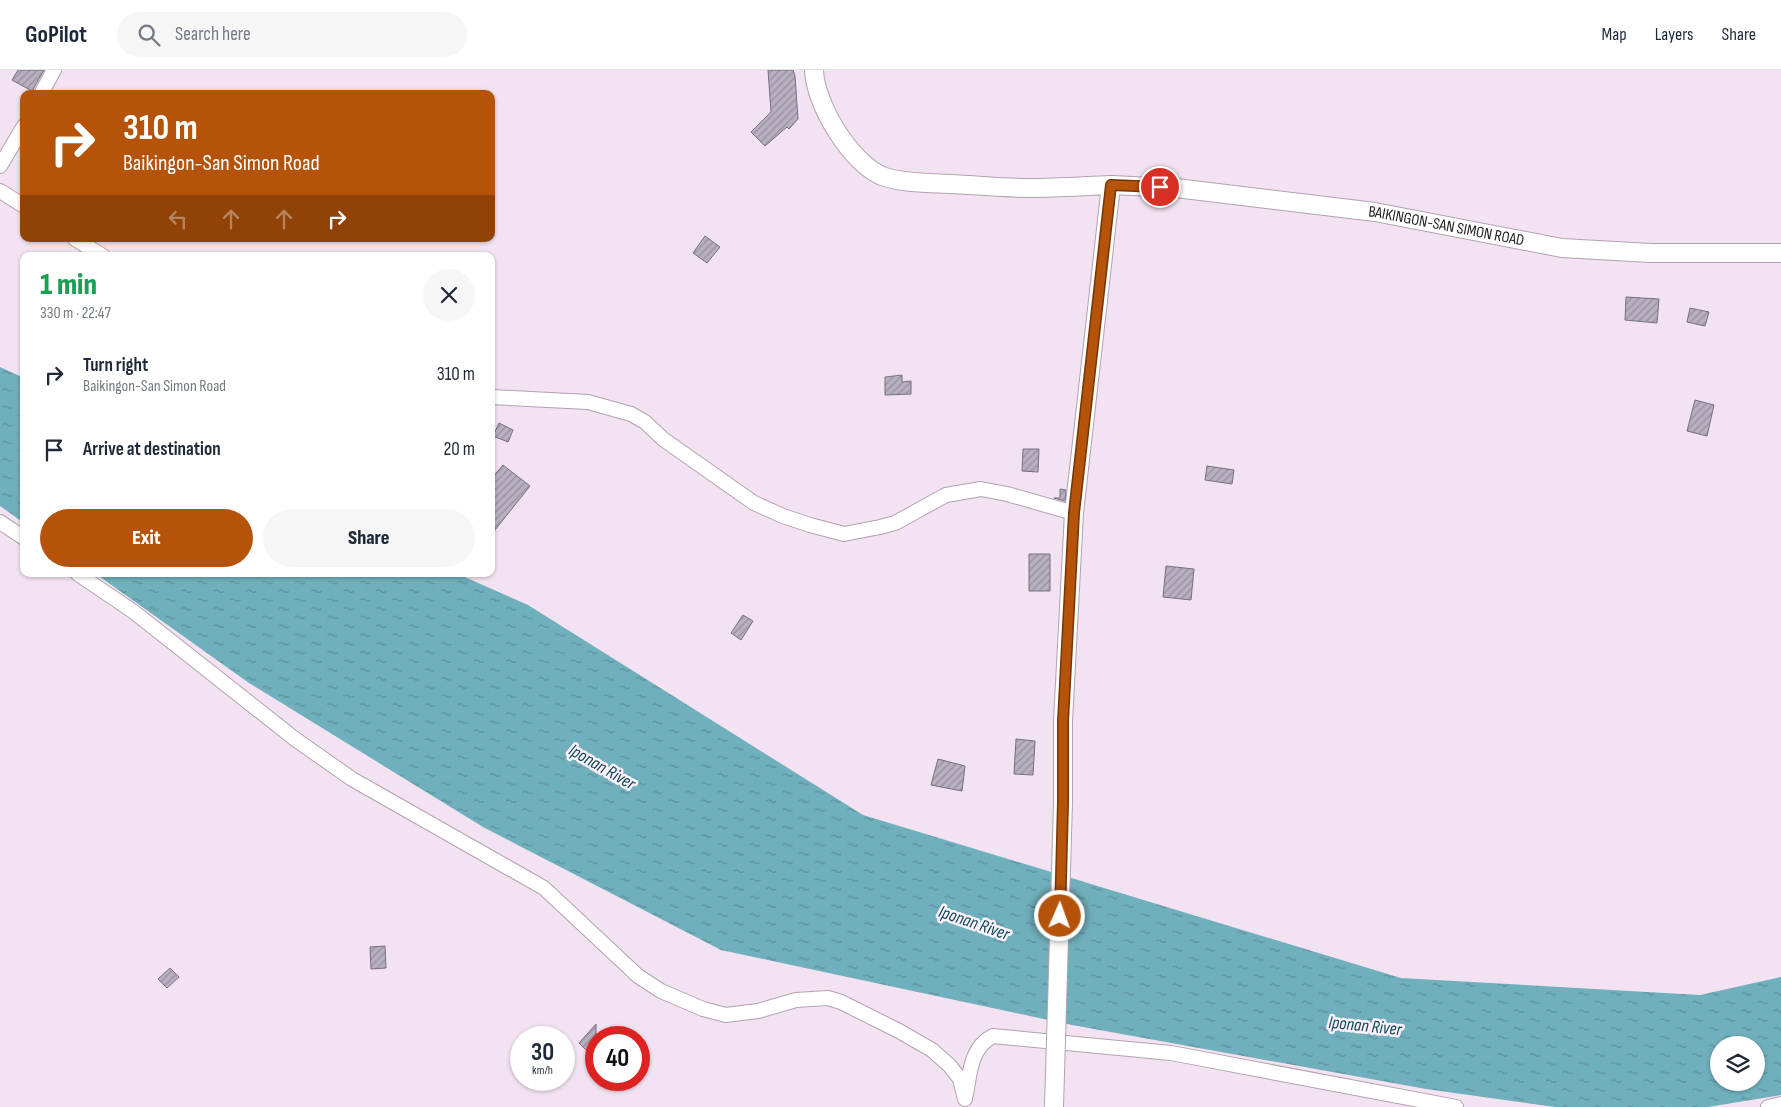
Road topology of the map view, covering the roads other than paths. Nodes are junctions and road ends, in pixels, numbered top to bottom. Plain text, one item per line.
1 (54, 70) edge
2 (814, 70) edge
3 (43, 90) edge
4 (20, 133) edge
5 (0, 166) edge
6 (1111, 185) junction
7 (0, 191) edge
8 (20, 204) edge
9 (80, 242) edge
10 (96, 252) edge
11 (1781, 253) edge
12 (495, 397) edge
13 (1074, 513) junction
14 (0, 522) edge
15 (20, 535) edge
16 (82, 577) edge
17 (964, 1103) edge
18 (1781, 1104) edge
19 (1054, 1107) edge
20 (1456, 1107) edge
21 (1768, 1107) edge

1 - 3 street
2 - 6 street, BAIKINGON-SAN SIMON ROAD
4 - 5 street
6 - 11 street, BAIKINGON-SAN SIMON ROAD
6 - 13 street
7 - 8 street
9 - 10 street
12 - 13 street
13 - 19 street, bridge
14 - 15 street
16 - 17 street
17 - 20 street
18 - 21 street

